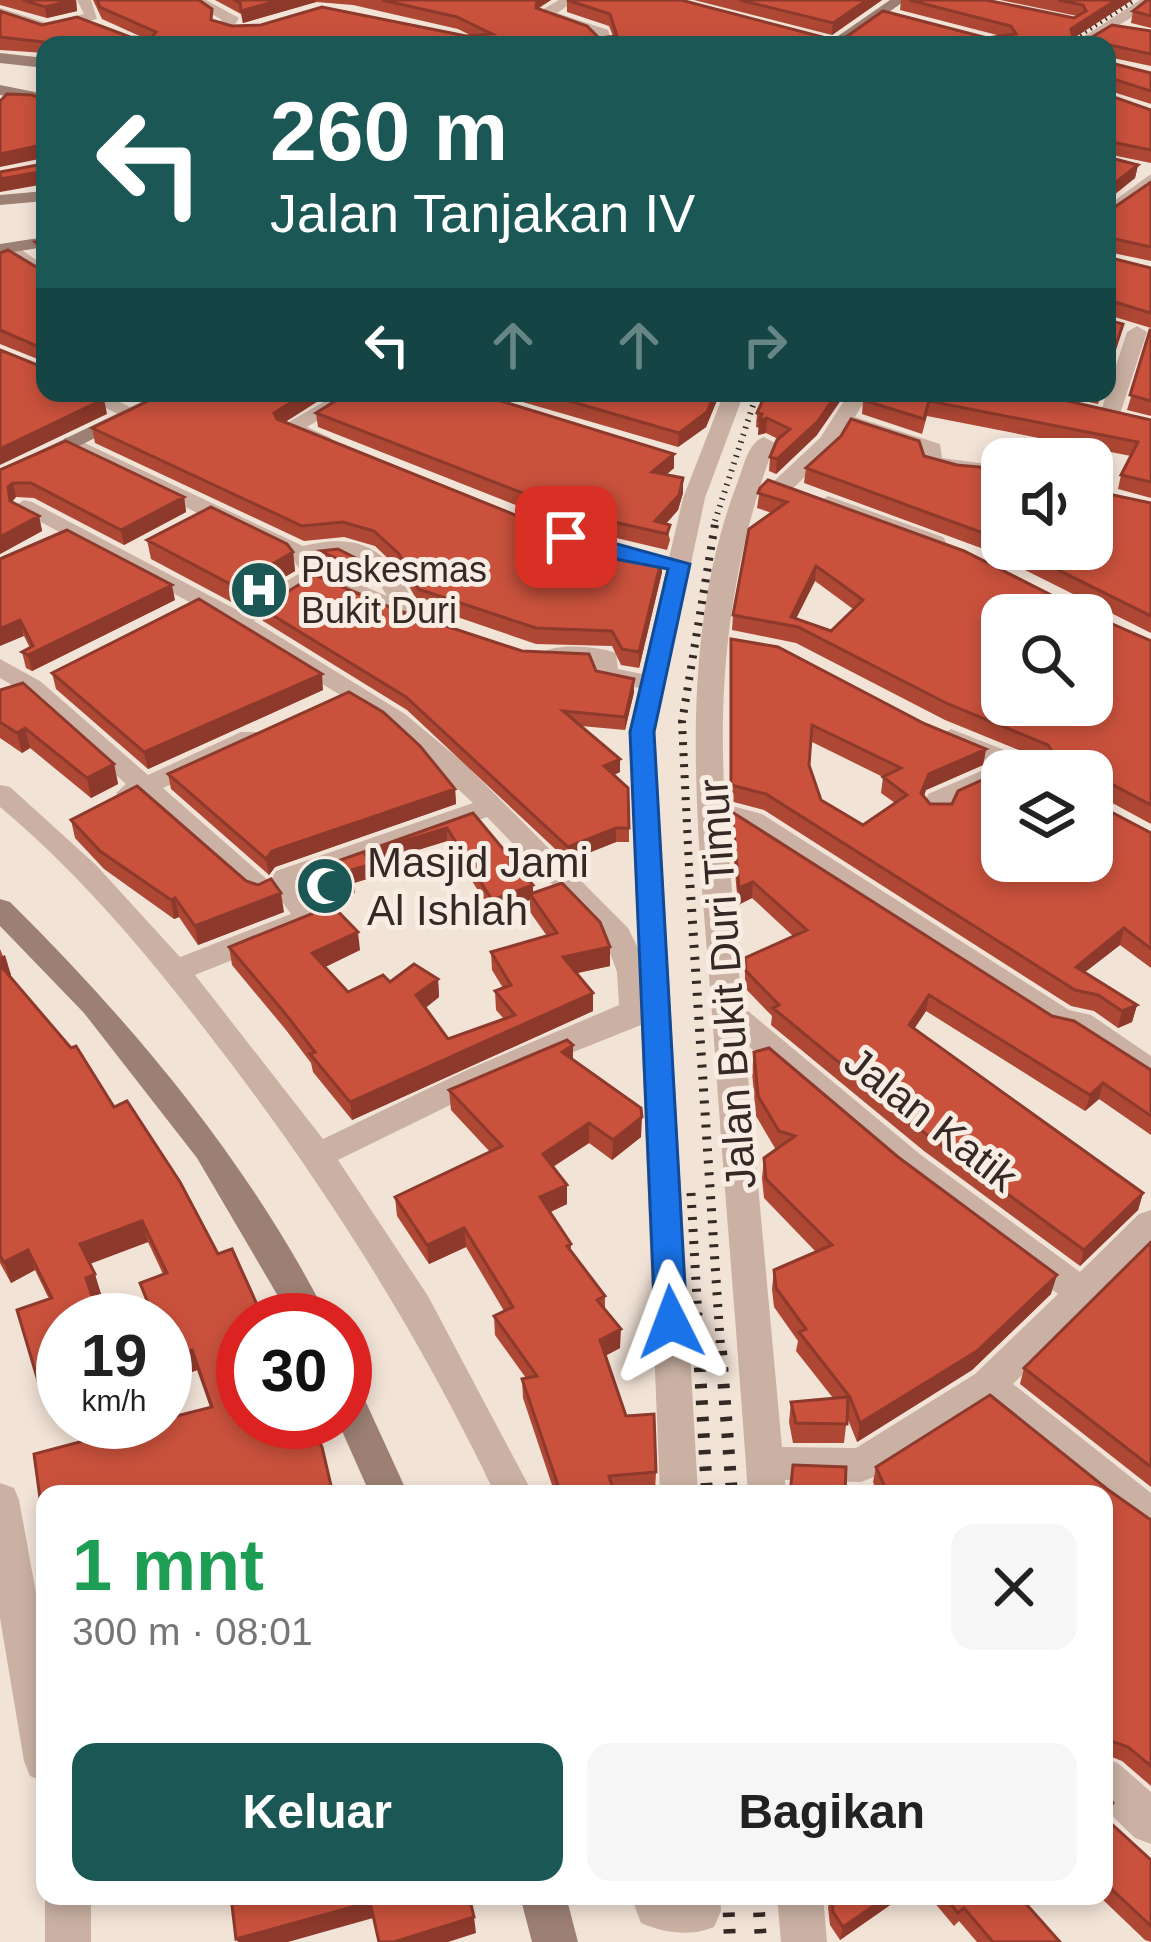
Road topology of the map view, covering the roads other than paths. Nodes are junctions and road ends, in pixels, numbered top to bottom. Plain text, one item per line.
1 (84, 0) edge
2 (196, 0) edge
3 (569, 0) edge
4 (899, 0) edge
5 (1150, 0) edge
6 (0, 12) edge
7 (253, 13) edge
8 (880, 13) junction
9 (82, 20) junction
10 (905, 20) edge
11 (278, 26) edge
12 (1106, 27) junction
13 (32, 29) junction
14 (242, 29) junction
15 (104, 31) edge
16 (0, 32) edge
17 (1133, 32) edge
18 (227, 36) edge
19 (596, 36) edge
20 (840, 36) edge
21 (1092, 36) edge
22 (0, 58) edge
23 (36, 62) edge
24 (3, 95) edge
25 (36, 98) edge
26 (1128, 167) edge
27 (1151, 176) edge
28 (36, 197) edge
29 (0, 200) edge
30 (1116, 206) edge
31 (1151, 207) edge
32 (1116, 209) edge
33 (36, 245) edge
34 (7, 255) edge
35 (36, 270) edge
36 (1137, 332) edge
37 (1116, 396) edge
38 (106, 402) edge
39 (158, 402) edge
40 (338, 402) edge
41 (731, 402) edge
42 (854, 402) edge
43 (1114, 402) edge
44 (133, 414) junction
45 (1109, 417) edge
46 (844, 420) junction
47 (72, 443) junction
48 (764, 443) dead end
49 (353, 454) edge
50 (680, 458) dead end
51 (707, 467) junction
52 (981, 471) edge
53 (748, 477) junction
54 (2, 478) edge
55 (779, 488) junction
56 (158, 541) edge
57 (981, 552) edge
58 (123, 559) junction
59 (308, 564) junction
60 (203, 600) junction
61 (406, 613) junction
62 (165, 619) edge
63 (236, 621) junction
64 (469, 634) edge
65 (713, 639) junction
66 (748, 642) edge
67 (532, 655) edge
68 (0, 667) edge
69 (40, 681) junction
70 (655, 683) junction
71 (354, 691) junction
72 (0, 702) edge
73 (324, 706) edge
74 (934, 730) edge
75 (266, 731) edge
76 (981, 753) edge
77 (981, 781) edge
78 (144, 786) junction
79 (0, 794) edge
80 (491, 806) junction
81 (102, 808) edge
82 (712, 809) junction
83 (937, 811) edge
84 (262, 890) edge
85 (0, 909) edge
86 (175, 971) junction
87 (727, 1011) junction
88 (645, 1016) junction
89 (1151, 1072) edge
90 (319, 1155) junction
91 (1151, 1223) edge
92 (295, 1293) edge
93 (1084, 1293) junction
94 (988, 1385) junction
95 (369, 1449) edge
96 (766, 1479) edge
97 (860, 1480) edge
98 (385, 1485) edge
99 (510, 1485) edge
100 (678, 1485) edge
101 (1112, 1485) edge
102 (1113, 1485) edge
103 (0, 1499) edge
104 (1151, 1516) edge
105 (36, 1709) edge
106 (1113, 1787) edge
107 (1151, 1822) edge
108 (70, 1905) edge
109 (545, 1905) edge
110 (655, 1905) edge
111 (698, 1905) edge
112 (801, 1905) edge
113 (68, 1942) edge
114 (555, 1942) edge
115 (804, 1942) edge

1 - 9 street
2 - 14 street
3 - 19 street
4 - 8 street
5 - 12 street
6 - 13 street
7 - 14 street
8 - 10 street
8 - 20 street
9 - 13 street
9 - 15 street
11 - 14 street
12 - 17 street
12 - 21 street
13 - 16 street
14 - 18 street
22 - 23 street
24 - 25 street
26 - 27 street
27 - 30 street
28 - 29 street
31 - 32 street
33 - 34 street
34 - 35 street
36 - 37 street
38 - 44 street
39 - 44 street
40 - 49 street
41 - 51 street
42 - 46 street
43 - 45 street
44 - 47 street
46 - 52 street
46 - 55 street
47 - 54 street
47 - 59 street
48 - 53 street, Jalan Bukit Duri Timur
50 - 51 street
51 - 70 street
53 - 55 street
53 - 65 street, Jalan Bukit Duri Timur
54 - 58 street
55 - 57 street
56 - 58 street
58 - 60 street
59 - 61 street
59 - 61 street
59 - 63 street
60 - 62 street
60 - 63 street
61 - 64 street
63 - 71 street
65 - 66 street
65 - 82 street, Jalan Bukit Duri Timur
67 - 70 street
68 - 69 street
69 - 72 street
69 - 78 street
70 - 88 street
71 - 73 street
71 - 80 street
74 - 76 street
75 - 78 street
77 - 83 street
78 - 81 street
78 - 84 street
79 - 86 street
80 - 86 street
80 - 88 street
82 - 87 street, Jalan Bukit Duri Timur
82 - 89 street
85 - 92 street
86 - 90 street
87 - 93 street, Jalan Katik
87 - 96 street, Jalan Bukit Duri Timur
88 - 90 street
88 - 100 street
90 - 99 street
91 - 93 street
93 - 94 street
94 - 97 street
94 - 101 street
95 - 98 street
96 - 97 street
102 - 104 street
103 - 105 street
106 - 107 street
108 - 113 street
109 - 114 street
110 - 111 street
112 - 115 street

